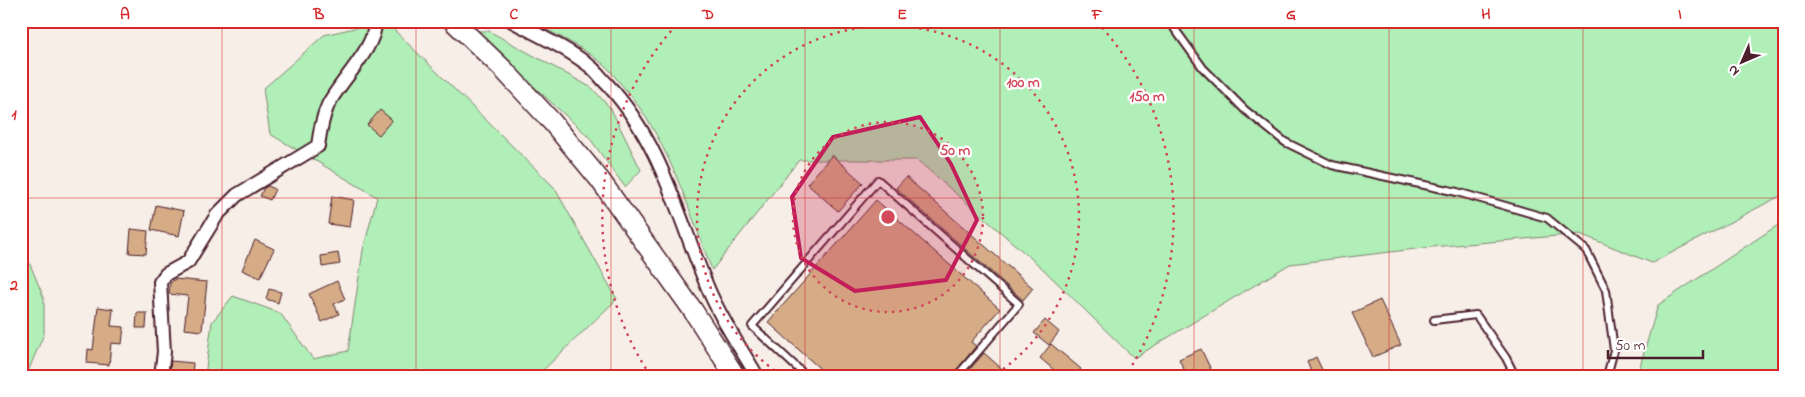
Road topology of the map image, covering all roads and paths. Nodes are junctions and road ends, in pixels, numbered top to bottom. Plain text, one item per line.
1 (375, 21) edge
2 (453, 21) edge
3 (512, 21) edge
4 (1169, 21) edge
5 (1434, 320) dead end
6 (160, 376) edge
7 (735, 376) edge
8 (757, 376) edge
9 (806, 376) edge
10 (957, 376) edge
11 (1515, 376) edge
12 (1607, 376) edge

1 - 6 street
2 - 7 main road
3 - 8 street
4 - 12 lane
5 - 11 lane
9 - 10 lane

